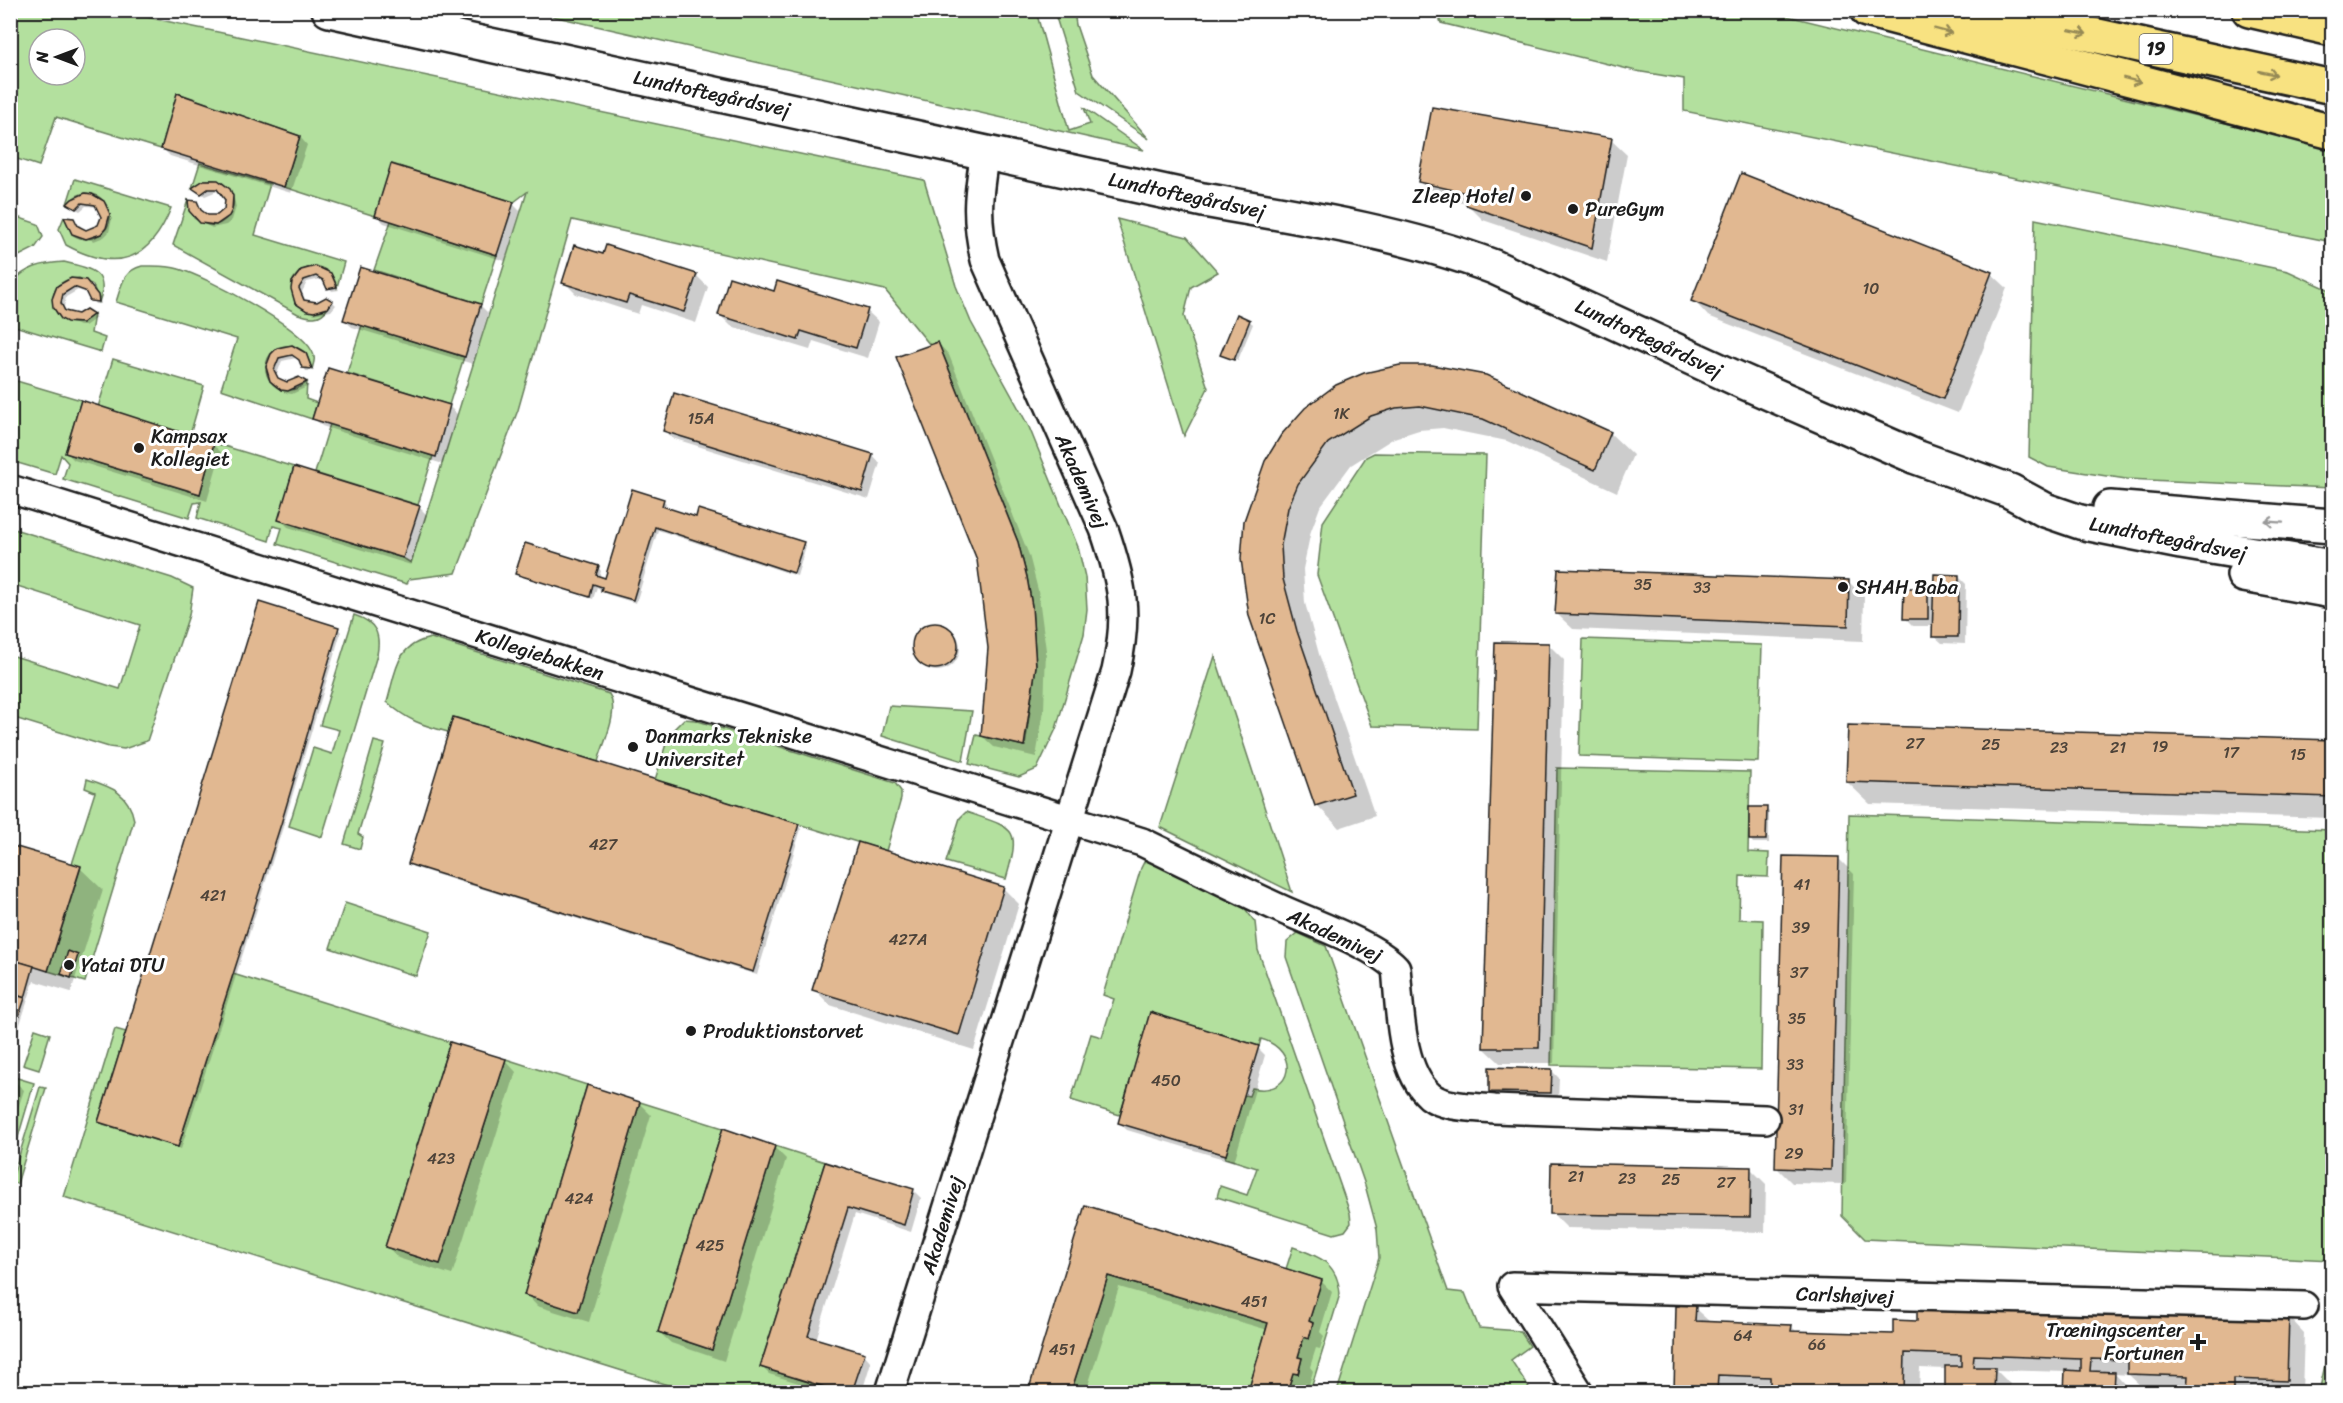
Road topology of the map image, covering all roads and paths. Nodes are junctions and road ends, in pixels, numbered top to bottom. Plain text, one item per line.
1 (328, 10) edge
2 (1867, 10) edge
3 (1979, 10) edge
4 (2249, 10) edge
5 (2332, 29) edge
6 (2332, 87) edge
7 (2332, 132) edge
8 (985, 152) junction
9 (10, 489) edge
10 (2010, 491) junction
11 (2080, 522) junction
12 (2332, 526) edge
13 (2332, 567) edge
14 (2332, 591) edge
15 (1070, 818) junction
16 (1765, 1119) dead end
17 (2304, 1306) dead end
18 (890, 1392) edge
19 (1579, 1392) edge

1 - 8 street, Lundtoftegårdsvej
2 -> 7 highway
3 -> 6 highway, 19
4 - 5 highway
8 - 10 street, Lundtoftegårdsvej
8 - 15 street, Akademivej
9 - 15 street, Kollegiebakken
10 - 11 street, Lundtoftegårdsvej
12 -> 10 street, Lundtoftegårdsvej
11 - 13 street, Lundtoftegårdsvej
11 - 14 street
15 - 16 street, Akademivej
15 - 18 street, Akademivej
17 - 19 street, Carlshøjvej

